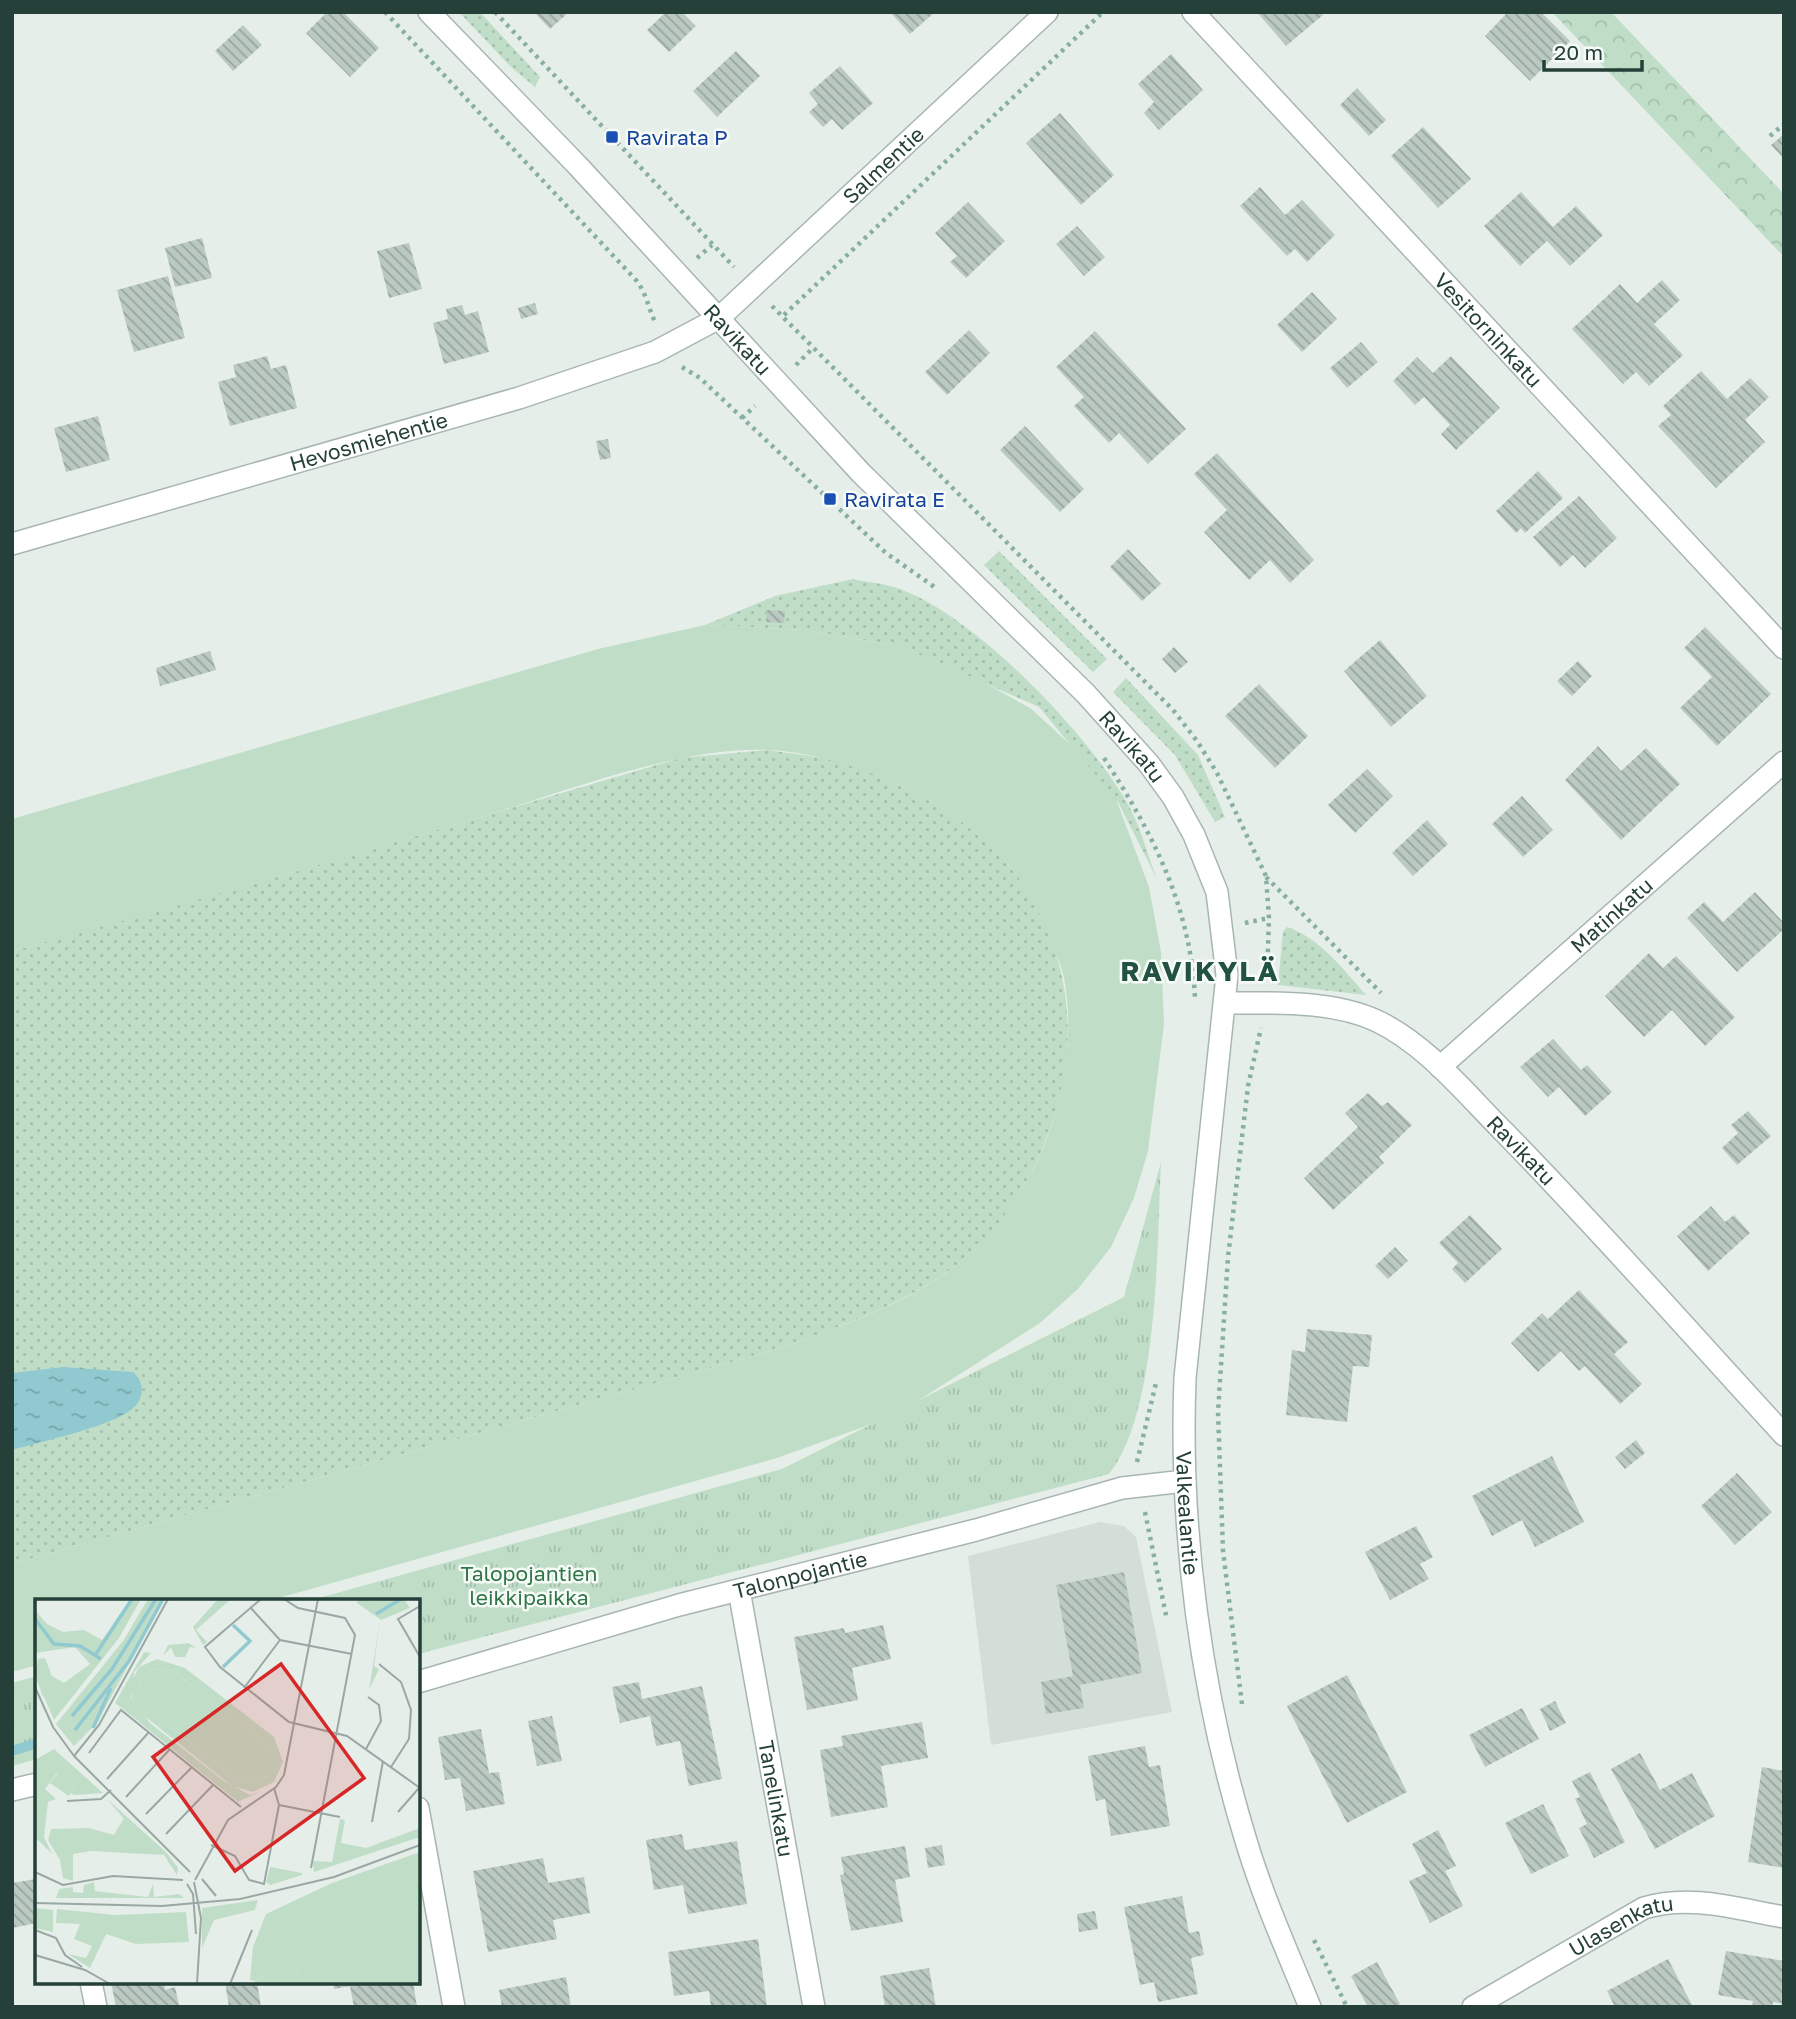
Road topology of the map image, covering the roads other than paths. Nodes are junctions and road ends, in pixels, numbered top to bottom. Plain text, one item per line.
1 (429, 12) edge
2 (1047, 12) edge
3 (1193, 12) edge
4 (719, 318) junction
5 (12, 544) edge
6 (1784, 648) edge
7 (1784, 762) edge
8 (1226, 1003) junction
9 (1440, 1067) junction
10 (1784, 1435) edge
11 (1185, 1480) junction
12 (738, 1590) junction
13 (420, 1681) edge
14 (35, 1784) edge
15 (12, 1790) edge
16 (420, 1819) edge
17 (1784, 1917) edge
18 (91, 1984) edge
19 (96, 2007) edge
20 (454, 2007) edge
21 (814, 2007) edge
22 (1310, 2007) edge
23 (1473, 2007) edge

1 - 4 street, Ravikatu
2 - 4 street, Salmentie
3 - 6 street, Vesitorninkatu
4 - 5 street, Hevosmiehentie
4 - 8 street, Ravikatu
7 - 9 street, Matinkatu
8 - 9 street, Ravikatu
8 - 11 street, Valkealantie
9 - 10 street, Ravikatu
11 - 12 street, Talonpojantie
11 - 22 street, Valkealantie
12 - 13 street, Talonpojantie
12 - 21 street, Tanelinkatu
14 - 15 street
16 - 20 street
17 - 23 street, Ulasenkatu
18 - 19 street

